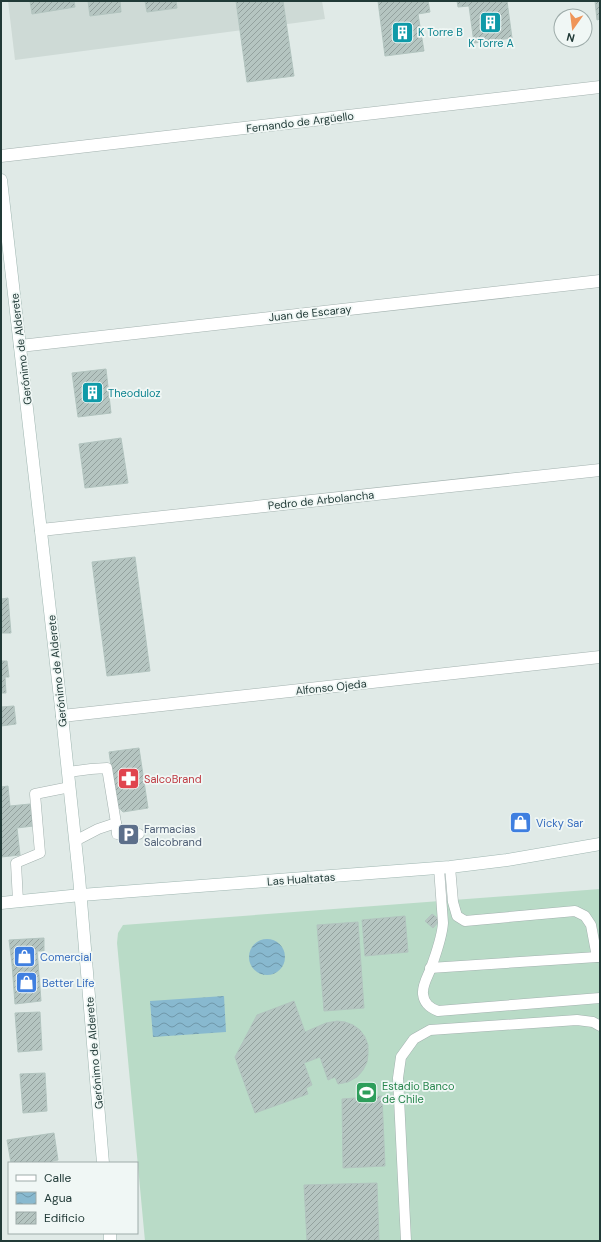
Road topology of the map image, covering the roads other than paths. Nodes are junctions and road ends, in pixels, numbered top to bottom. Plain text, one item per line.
1 (600, 87) edge
2 (1, 156) edge
3 (1, 180) edge
4 (600, 281) edge
5 (20, 346) junction
6 (600, 470) edge
7 (41, 530) junction
8 (600, 657) edge
9 (62, 716) junction
10 (68, 772) junction
11 (70, 787) junction
12 (116, 823) junction
13 (139, 834) dead end
14 (75, 841) junction
15 (600, 844) edge
16 (445, 868) junction
17 (81, 896) junction
18 (18, 901) junction
19 (1, 903) edge
20 (599, 957) edge
21 (430, 968) junction
22 (600, 998) edge
23 (600, 1026) edge
24 (104, 1162) edge
25 (406, 1241) edge

1 - 2 street, Fernando de Argüello
3 - 5 street, Gerónimo de Alderete
4 - 5 street, Juan de Escaray
5 - 7 street, Gerónimo de Alderete
6 - 7 street, Pedro de Arbolancha
7 - 9 street, Gerónimo de Alderete
8 - 9 street, Alfonso Ojeda
9 - 10 street, Gerónimo de Alderete
10 - 11 street, Gerónimo de Alderete
10 - 12 lane
11 - 14 street, Gerónimo de Alderete
11 - 18 lane
12 - 13 lane
12 - 14 lane
14 - 17 street, Gerónimo de Alderete
15 - 16 street, Las Hualtatas
16 - 17 street, Las Hualtatas
16 - 20 lane
16 - 21 lane
17 - 18 street, Las Hualtatas
17 - 24 street, Gerónimo de Alderete
18 - 19 street, Las Hualtatas
20 - 21 lane
21 - 22 lane
23 - 25 lane

